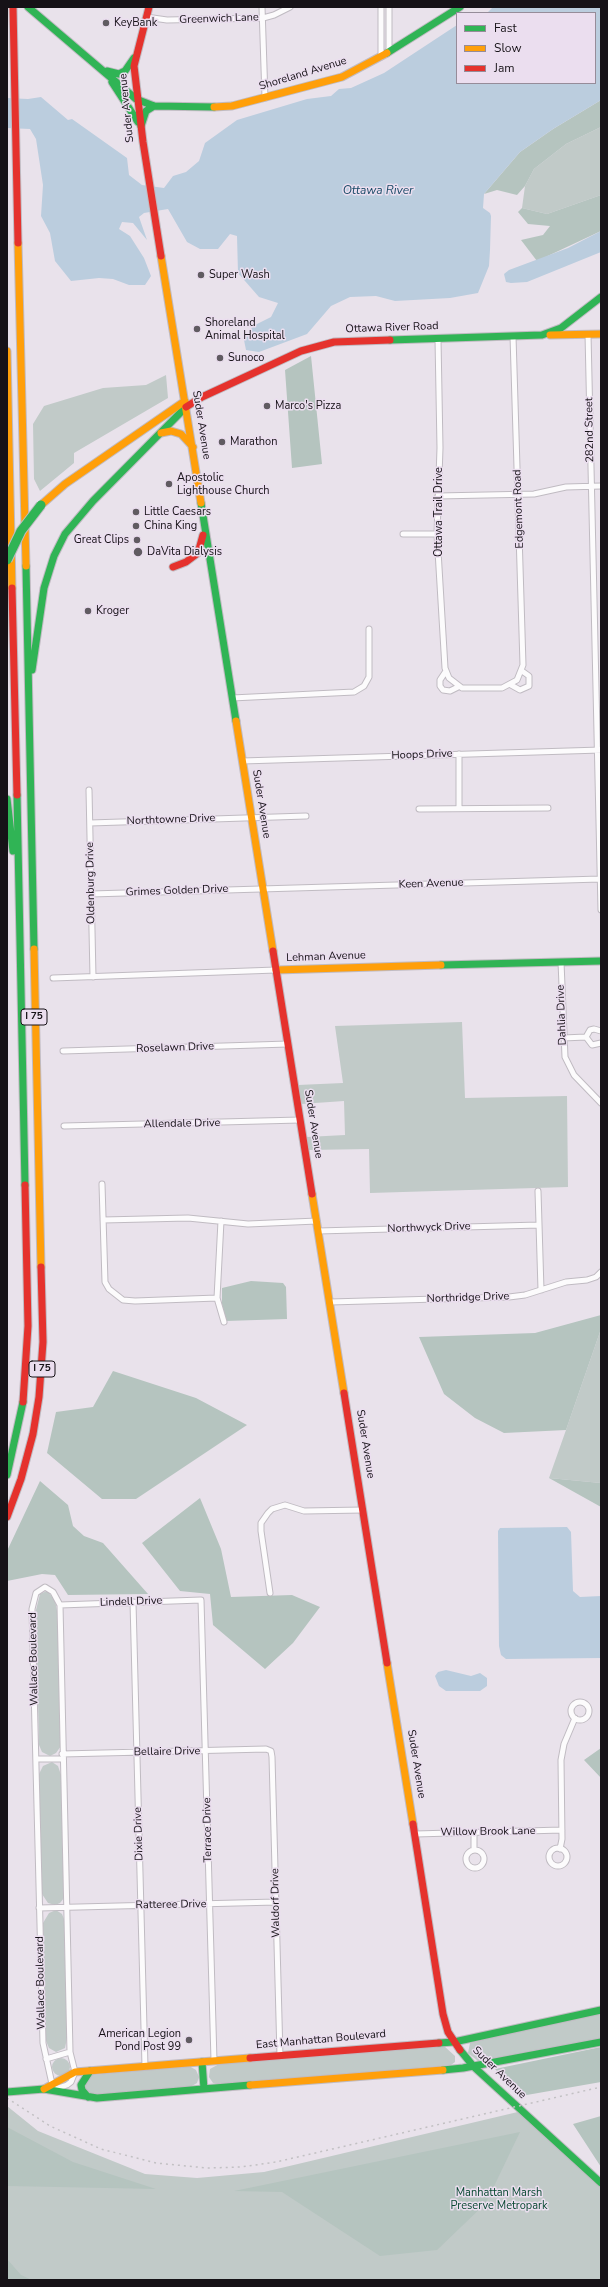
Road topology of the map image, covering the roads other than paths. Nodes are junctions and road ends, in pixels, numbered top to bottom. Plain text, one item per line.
1 (13, 7) edge
2 (28, 7) edge
3 (149, 7) edge
4 (262, 7) edge
5 (290, 7) edge
6 (381, 7) edge
7 (389, 7) edge
8 (460, 7) edge
9 (146, 17) junction
10 (263, 18) junction
11 (390, 52) junction
12 (136, 55) junction
13 (381, 57) junction
14 (100, 68) junction
15 (108, 75) junction
16 (266, 98) junction
17 (136, 99) junction
18 (154, 106) junction
19 (140, 126) junction
20 (601, 296) edge
21 (566, 329) junction
22 (588, 334) junction
23 (601, 334) edge
24 (513, 336) junction
25 (438, 339) junction
26 (7, 351) edge
27 (185, 404) junction
28 (161, 433) junction
29 (193, 447) junction
30 (601, 486) edge
31 (591, 487) junction
32 (518, 494) junction
33 (438, 496) junction
34 (204, 527) junction
35 (403, 534) dead end
36 (437, 534) junction
37 (7, 560) edge
38 (173, 567) dead end
39 (369, 629) dead end
40 (446, 671) junction
41 (522, 671) junction
42 (511, 685) junction
43 (458, 687) junction
44 (28, 693) junction
45 (232, 698) junction
46 (599, 750) edge
47 (459, 754) junction
48 (242, 761) junction
49 (89, 790) dead end
50 (7, 799) edge
51 (459, 808) junction
52 (548, 808) dead end
53 (419, 809) dead end
54 (306, 816) dead end
55 (251, 817) junction
56 (90, 823) junction
57 (600, 879) junction
58 (263, 888) junction
59 (91, 894) junction
60 (601, 910) edge
61 (19, 911) junction
62 (601, 961) edge
63 (561, 962) junction
64 (276, 970) junction
65 (93, 977) junction
66 (52, 978) dead end
67 (601, 1031) edge
68 (586, 1037) junction
69 (563, 1038) junction
70 (601, 1043) edge
71 (288, 1044) junction
72 (63, 1051) dead end
73 (601, 1103) edge
74 (300, 1120) junction
75 (64, 1126) dead end
76 (102, 1184) dead end
77 (538, 1191) dead end
78 (103, 1220) junction
79 (221, 1221) junction
80 (317, 1221) junction
81 (539, 1225) junction
82 (318, 1231) junction
83 (601, 1272) edge
84 (541, 1290) junction
85 (218, 1298) junction
86 (330, 1302) junction
87 (224, 1322) dead end
88 (7, 1475) edge
89 (363, 1510) junction
90 (7, 1517) edge
91 (270, 1593) dead end
92 (201, 1600) joint
93 (133, 1602) junction
94 (60, 1605) junction
95 (575, 1718) dead end
96 (206, 1751) junction
97 (137, 1752) junction
98 (270, 1752) joint
99 (62, 1757) junction
100 (36, 1760) junction
101 (562, 1830) junction
102 (474, 1833) junction
103 (415, 1834) junction
104 (560, 1849) dead end
105 (474, 1850) dead end
106 (276, 1902) junction
107 (209, 1904) junction
108 (141, 1906) junction
109 (66, 1907) junction
110 (39, 1908) junction
111 (601, 2010) edge
112 (454, 2042) junction
113 (601, 2042) edge
114 (70, 2052) junction
115 (280, 2056) junction
116 (46, 2059) junction
117 (214, 2061) junction
118 (202, 2062) junction
119 (145, 2066) junction
120 (474, 2067) junction
121 (91, 2071) junction
122 (75, 2072) junction
123 (49, 2088) junction
124 (204, 2089) junction
125 (7, 2092) edge
126 (88, 2097) junction
127 (601, 2183) edge

1 - 44 main road, I 75
2 - 14 main road, Shoreland Avenue
3 - 9 main road, Suder Avenue
4 - 10 street
5 - 10 street, Greenwich Lane
6 - 13 street
7 - 11 street
8 - 11 main road, Shoreland Avenue
9 - 10 street, Greenwich Lane
9 - 12 main road, Suder Avenue
10 - 16 street
11 - 13 main road, Shoreland Avenue
12 - 14 main road
12 - 17 main road, Suder Avenue
13 - 16 main road, Shoreland Avenue
14 - 15 main road, Shoreland Avenue
15 - 17 main road, Shoreland Avenue
15 - 19 main road
16 - 18 main road, Shoreland Avenue
17 - 18 main road, Shoreland Avenue
17 - 19 main road, Suder Avenue
18 - 19 main road
19 - 27 main road, Suder Avenue
20 - 21 main road, Ottawa River Road
21 - 22 main road
21 - 24 main road, Ottawa River Road
22 - 23 main road
22 - 31 street, 282nd Street
24 - 25 main road, Ottawa River Road
24 - 32 street, Edgemont Road
25 - 27 main road, Ottawa River Road
25 - 33 street, Ottawa Trail Drive
26 - 61 main road, I 75
27 - 28 main road
27 - 29 main road, Suder Avenue
27 - 37 main road, bridge
28 - 29 main road
28 - 44 main road
29 - 34 main road, Suder Avenue
30 - 31 street
31 - 32 street
31 - 46 street, 282nd Street
32 - 33 street
32 - 41 street, Edgemont Road
33 - 36 street, Ottawa Trail Drive
34 - 38 main road
34 - 45 main road, Suder Avenue
35 - 36 street
36 - 40 street, Ottawa Trail Drive
39 - 45 street
40 - 43 street, Ottawa Trail Drive
40 - 43 street
41 - 42 street
41 - 42 street
42 - 43 street
44 - 90 main road, I 75
45 - 48 main road, Suder Avenue
46 - 47 street, Hoops Drive
46 - 57 street, 282nd Street
47 - 48 street, Hoops Drive
47 - 51 street
48 - 55 main road, Suder Avenue
49 - 56 street, Oldenburg Drive
50 - 61 main road
51 - 52 street
51 - 53 street
54 - 55 street, Northtowne Drive
55 - 56 street, Northtowne Drive
55 - 58 main road, Suder Avenue
56 - 59 street, Oldenburg Drive
57 - 58 street, Keen Avenue
57 - 60 street, 282nd Street
58 - 59 street, Grimes Golden Drive
58 - 64 main road, Suder Avenue
59 - 65 street, Oldenburg Drive
61 - 88 main road, I 75
62 - 63 main road, Lehman Avenue
63 - 64 main road, Lehman Avenue
63 - 69 street, Dahlia Drive
64 - 65 street, Lehman Avenue
64 - 71 main road, Suder Avenue
65 - 66 street, Lehman Avenue
67 - 68 street
68 - 69 street
68 - 70 street
69 - 73 street, Dahlia Drive
71 - 72 street, Roselawn Drive
71 - 74 main road, Suder Avenue
74 - 75 street, Allendale Drive
74 - 80 main road, Suder Avenue
76 - 78 street
77 - 81 street
78 - 79 street
78 - 85 street
79 - 80 street
79 - 85 street
80 - 82 main road, Suder Avenue
81 - 82 street, Northwyck Drive
81 - 84 street
82 - 86 main road, Suder Avenue
83 - 84 street, Northridge Drive
84 - 86 street, Northridge Drive
85 - 87 street
86 - 89 main road, Suder Avenue
89 - 91 street
89 - 103 main road, Suder Avenue
92 - 93 street, Lindell Drive
92 - 96 street, Terrace Drive
93 - 94 street, Lindell Drive
93 - 97 street, Dixie Drive
94 - 99 street
94 - 100 street, Wallace Boulevard
95 - 101 street
96 - 97 street, Bellaire Drive
96 - 98 street, Bellaire Drive
96 - 107 street, Terrace Drive
97 - 99 street, Bellaire Drive
97 - 108 street, Dixie Drive
98 - 106 street, Waldorf Drive
99 - 100 street, Bellaire Drive
99 - 109 street
100 - 110 street, Wallace Boulevard
101 - 102 street, Willow Brook Lane
101 - 104 street
102 - 103 street, Willow Brook Lane
102 - 105 street
103 - 112 main road, Suder Avenue
106 - 107 street, Ratteree Drive
106 - 115 street, Waldorf Drive
107 - 108 street, Ratteree Drive
107 - 117 street, Terrace Drive
108 - 109 street, Ratteree Drive
108 - 119 street, Dixie Drive
109 - 110 street, Ratteree Drive
109 - 114 street
110 - 116 street, Wallace Boulevard
111 - 112 main road, East Manhattan Boulevard
112 - 115 main road, East Manhattan Boulevard
112 - 120 main road, Suder Avenue
113 - 120 main road, East Manhattan Boulevard
114 - 116 street
114 - 122 street
115 - 117 main road, East Manhattan Boulevard
116 - 123 street, Wallace Boulevard
117 - 118 main road, East Manhattan Boulevard
118 - 119 main road, East Manhattan Boulevard
118 - 124 main road
119 - 121 main road, East Manhattan Boulevard
120 - 124 main road, East Manhattan Boulevard
120 - 127 main road, Suder Avenue
121 - 122 main road, East Manhattan Boulevard
121 - 126 main road
122 - 123 main road, East Manhattan Boulevard
123 - 125 main road, East Manhattan Boulevard
123 - 126 main road, East Manhattan Boulevard
124 - 126 main road, East Manhattan Boulevard

